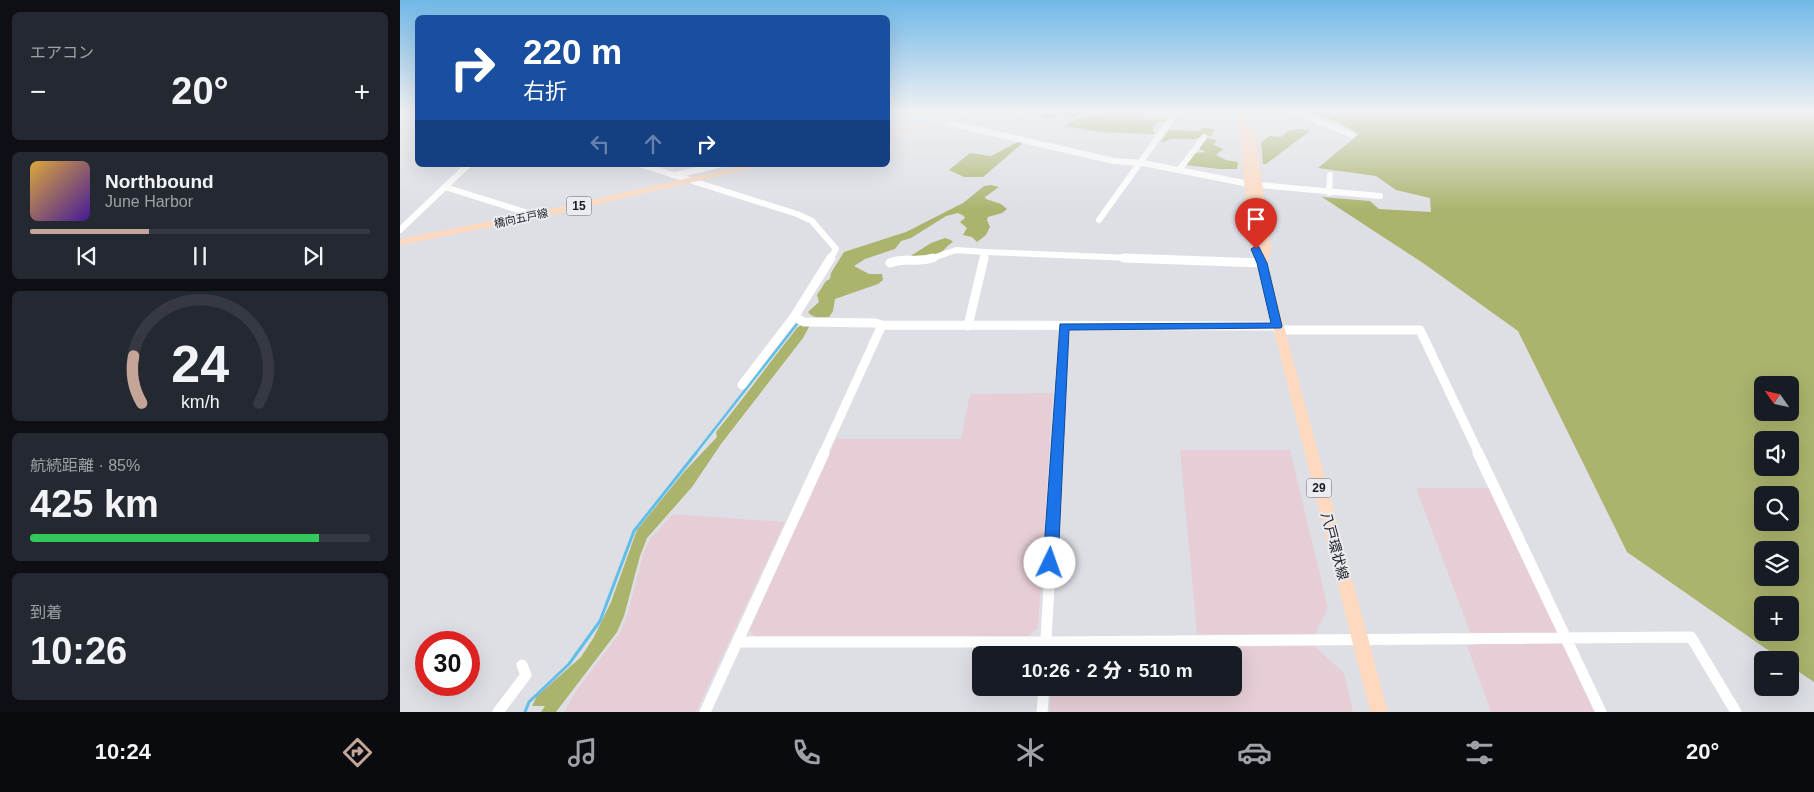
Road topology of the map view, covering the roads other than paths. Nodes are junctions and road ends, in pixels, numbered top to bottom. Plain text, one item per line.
1 (1046, 144) edge
2 (1156, 144) edge
3 (1198, 144) edge
4 (1247, 144) edge
5 (1250, 144) edge
6 (1143, 163) junction
7 (466, 167) edge
8 (650, 167) edge
9 (713, 167) edge
10 (731, 167) edge
11 (745, 167) edge
12 (1178, 170) junction
13 (1330, 175) dead end
14 (688, 176) junction
15 (1253, 185) junction
16 (445, 187) junction
17 (1329, 192) junction
18 (1380, 196) dead end
19 (528, 213) junction
20 (1099, 220) dead end
21 (400, 230) edge
22 (400, 237) edge
23 (400, 242) edge
24 (985, 252) junction
25 (890, 262) dead end
26 (1262, 263) junction
27 (794, 317) junction
28 (882, 325) junction
29 (968, 326) junction
30 (1064, 327) junction
31 (1277, 328) junction
32 (742, 385) dead end
33 (1566, 638) junction
34 (1360, 640) junction
35 (738, 642) junction
36 (1046, 646) edge
37 (1151, 646) edge
38 (972, 647) edge
39 (522, 665) dead end
40 (1043, 696) edge
41 (498, 712) edge
42 (705, 712) edge
43 (1042, 712) edge
44 (1379, 712) edge
45 (1601, 712) edge
46 (1736, 712) edge

1 - 6 street
2 - 6 street
3 - 12 street
4 - 15 main road, 八戸環状線 / 29
5 - 15 main road, 八戸環状線 / 29
6 - 12 street
6 - 20 street
7 - 16 street
8 - 14 street
9 - 14 street
10 - 14 main road, 橋向五戸線 / 15
11 - 14 main road, 橋向五戸線 / 15
12 - 15 street
13 - 17 street
14 - 19 main road, 橋向五戸線 / 15
14 - 23 main road, 橋向五戸線 / 15
14 - 27 street
15 - 17 street
15 - 26 main road, 八戸環状線 / 29
16 - 19 street
16 - 21 street
17 - 18 street
19 - 22 main road, 橋向五戸線 / 15
24 - 25 street
24 - 26 street
24 - 29 street
26 - 31 main road, 八戸環状線 / 29
27 - 28 street
27 - 32 street
28 - 29 street
28 - 35 street
29 - 30 street
30 - 31 street
30 - 36 street
31 - 33 street
31 - 34 main road, 八戸環状線 / 29
33 - 34 street
33 - 45 street
33 - 46 street
34 - 37 street
34 - 44 main road, 八戸環状線 / 29
35 - 38 street
35 - 42 street
39 - 41 street
40 - 43 street

